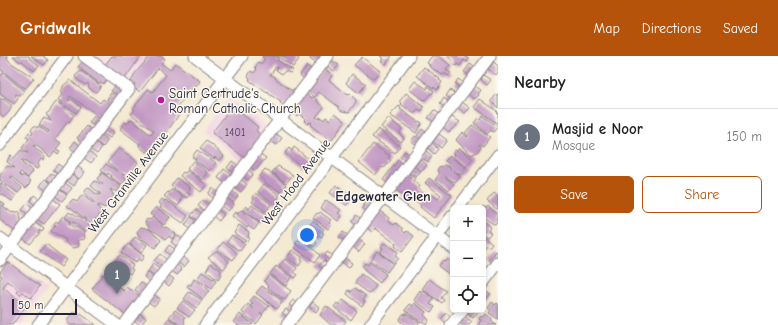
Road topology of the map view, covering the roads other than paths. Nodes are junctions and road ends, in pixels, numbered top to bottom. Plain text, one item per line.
1 (67, 56) edge
2 (84, 56) edge
3 (195, 56) edge
4 (242, 56) edge
5 (328, 56) edge
6 (409, 56) edge
7 (490, 56) edge
8 (225, 78) junction
9 (280, 119) junction
10 (0, 145) edge
11 (498, 155) edge
12 (332, 158) junction
13 (384, 197) junction
14 (460, 205) edge
15 (450, 219) edge
16 (437, 236) junction
17 (0, 238) edge
18 (11, 246) junction
19 (450, 246) edge
20 (0, 260) edge
21 (498, 263) edge
22 (488, 278) edge
23 (66, 287) junction
24 (461, 313) edge
25 (38, 325) edge
26 (117, 325) edge
27 (124, 325) edge
28 (205, 325) edge
29 (288, 325) edge
30 (370, 325) edge
31 (451, 325) edge

1 - 10 street
2 - 18 street
3 - 8 street
4 - 8 street, West Granville Avenue
5 - 9 street
6 - 12 street, West Hood Avenue
7 - 13 street
8 - 9 street
8 - 23 street, West Granville Avenue
9 - 12 street
9 - 27 street
11 - 14 street
12 - 13 street
12 - 28 street, West Hood Avenue
13 - 16 street
13 - 29 street
15 - 16 street
16 - 19 street
16 - 30 street
17 - 18 street
18 - 20 street
18 - 23 street
21 - 22 street
23 - 25 street, West Granville Avenue
23 - 26 street
24 - 31 street

